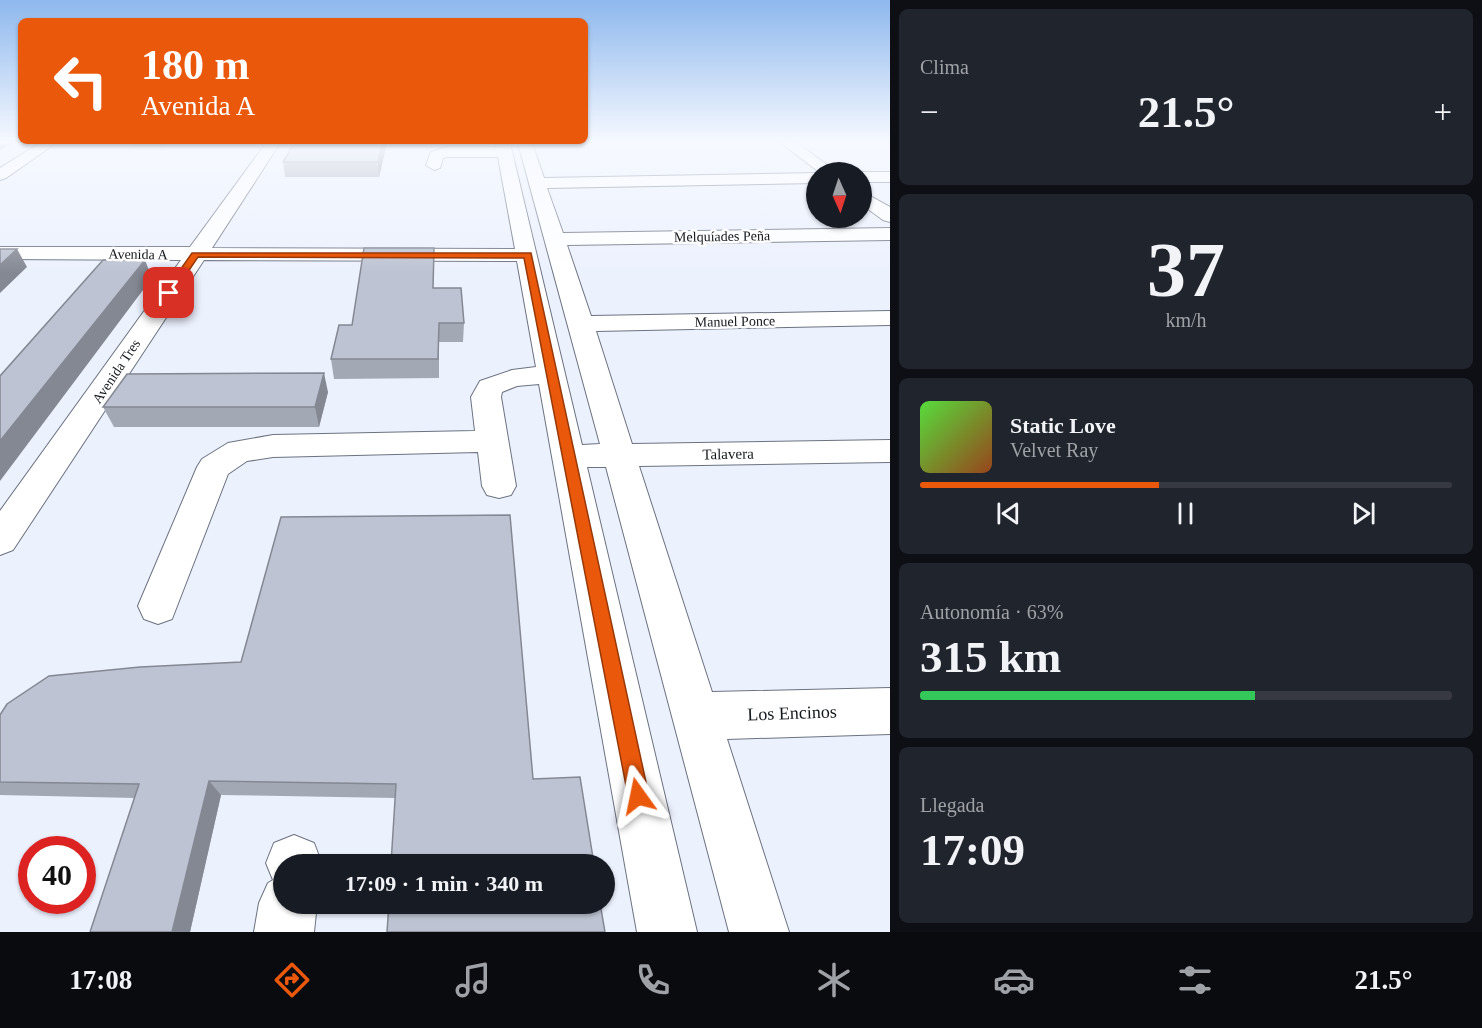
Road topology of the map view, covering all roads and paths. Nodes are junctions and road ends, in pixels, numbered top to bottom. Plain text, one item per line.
1 (243, 186) edge
2 (526, 186) edge
3 (872, 204) edge
4 (890, 216) edge
5 (890, 234) edge
6 (541, 247) junction
7 (0, 253) edge
8 (195, 255) junction
9 (890, 318) edge
10 (581, 324) junction
11 (551, 375) junction
12 (492, 441) junction
13 (890, 451) edge
14 (567, 456) junction
15 (618, 456) junction
16 (499, 486) dead end
17 (0, 540) edge
18 (158, 606) dead end
19 (890, 711) edge
20 (694, 716) junction
21 (287, 914) edge
22 (284, 932) edge
23 (667, 932) edge
24 (759, 932) edge

1 - 8 street, Avenida Tres
2 - 6 street
3 - 4 street
5 - 6 street, Melquíades Peña
6 - 8 street, Avenida A
6 - 10 street
6 - 11 street
7 - 8 street, Avenida A
8 - 17 street, Avenida Tres
9 - 10 street, Manuel Ponce
10 - 15 street
11 - 12 street
11 - 14 street
12 - 16 street
12 - 18 street
13 - 15 street, Talavera
14 - 15 street, Talavera
14 - 23 street
15 - 20 street
19 - 20 street, Los Encinos
20 - 24 street
21 - 22 street

